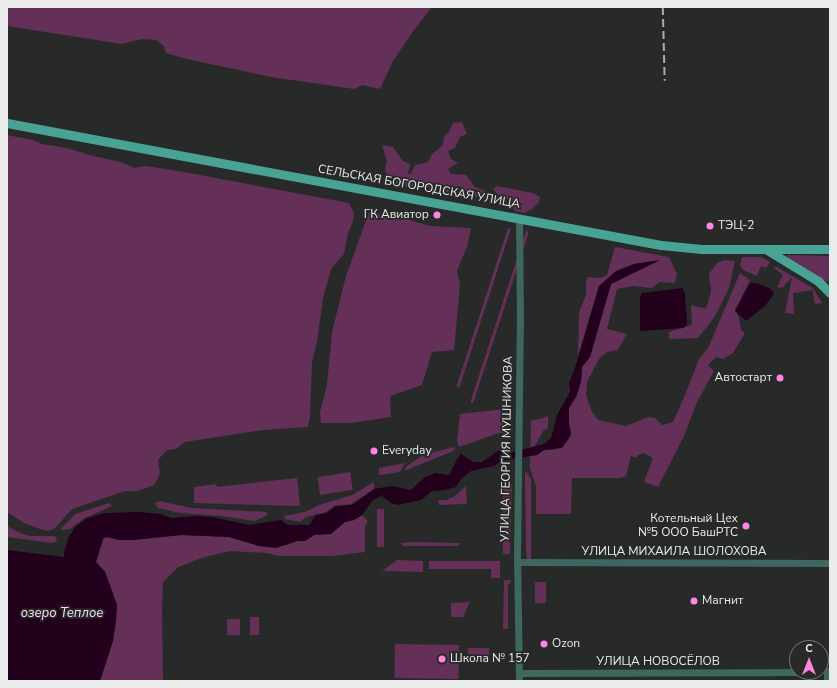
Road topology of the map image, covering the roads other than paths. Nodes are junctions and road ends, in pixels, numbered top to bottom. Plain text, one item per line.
1 (7, 123) edge
2 (519, 218) junction
3 (830, 249) edge
4 (767, 250) junction
5 (830, 293) edge
6 (517, 562) junction
7 (830, 563) edge
8 (789, 672) edge
9 (519, 673) junction
10 (519, 681) edge

1 - 2 main road, СЕЛЬСКАЯ БОГОРОДСКАЯ УЛИЦА
2 - 4 main road, СЕЛЬСКАЯ БОГОРОДСКАЯ УЛИЦА
2 - 6 street, УЛИЦА ГЕОРГИЯ МУШНИКОВА
3 - 4 main road, СЕЛЬСКАЯ БОГОРОДСКАЯ УЛИЦА
4 - 5 main road
6 - 7 street, УЛИЦА МИХАИЛА ШОЛОХОВА
6 - 9 street, УЛИЦА ГЕОРГИЯ МУШНИКОВА
8 - 9 street, УЛИЦА НОВОСЁЛОВ
9 - 10 street, УЛИЦА ГЕОРГИЯ МУШНИКОВА

